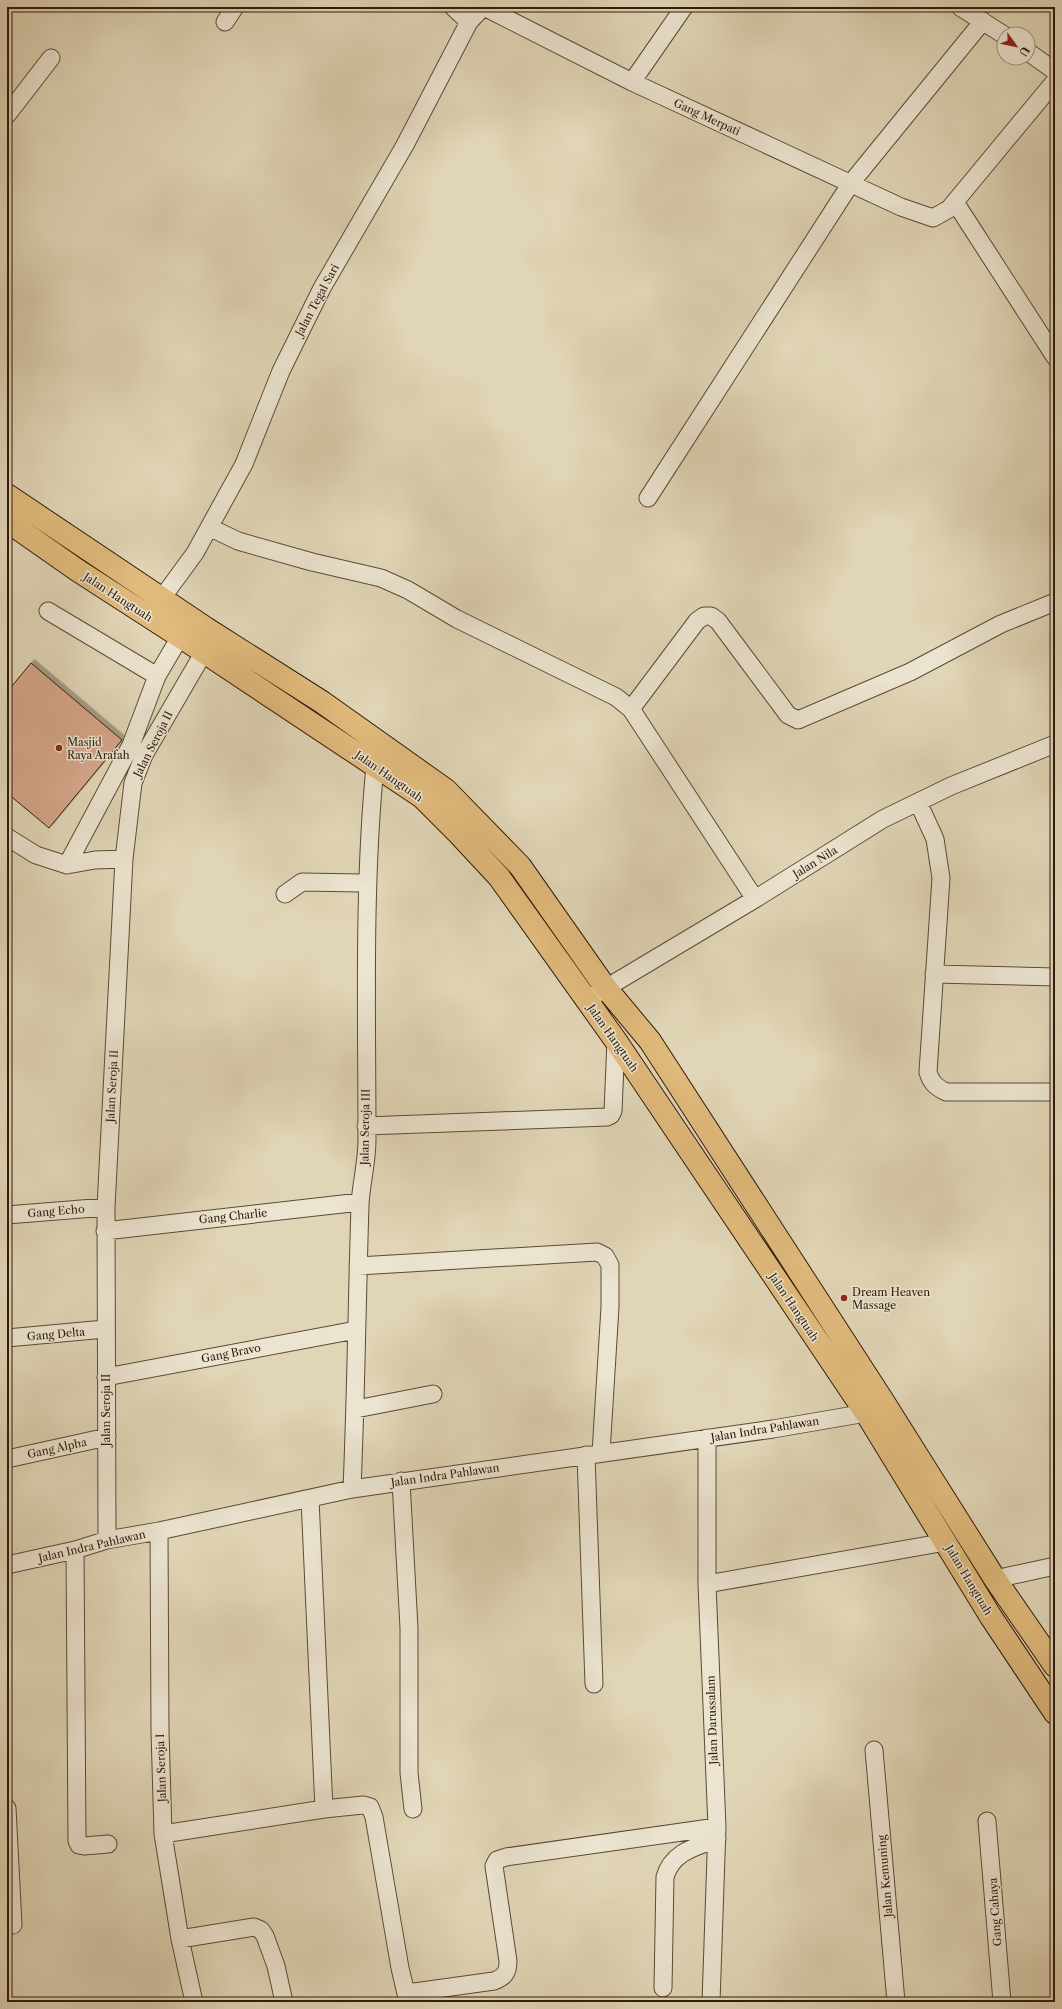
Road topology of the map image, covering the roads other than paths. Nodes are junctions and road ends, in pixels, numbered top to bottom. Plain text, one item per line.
1 (235, 7) edge
2 (452, 7) edge
3 (484, 7) edge
4 (684, 7) edge
5 (960, 7) edge
6 (983, 21) junction
7 (225, 22) dead end
8 (469, 22) junction
9 (996, 30) edge
10 (51, 58) dead end
11 (1036, 58) edge
12 (1055, 71) edge
13 (632, 82) junction
14 (1055, 82) edge
15 (7, 115) edge
16 (851, 183) junction
17 (955, 202) junction
18 (1055, 357) edge
19 (7, 495) edge
20 (648, 498) dead end
21 (7, 521) edge
22 (211, 528) junction
23 (162, 598) junction
24 (1055, 602) edge
25 (48, 611) dead end
26 (180, 637) junction
27 (204, 652) junction
28 (157, 676) junction
29 (322, 702) junction
30 (631, 709) junction
31 (307, 721) junction
32 (1055, 744) edge
33 (375, 766) junction
34 (918, 802) junction
35 (7, 837) edge
36 (124, 859) junction
37 (66, 865) junction
38 (367, 880) junction
39 (286, 894) dead end
40 (755, 899) junction
41 (934, 974) junction
42 (1055, 978) edge
43 (605, 987) junction
44 (586, 1000) junction
45 (616, 1041) junction
46 (1055, 1092) edge
47 (366, 1126) junction
48 (360, 1202) junction
49 (106, 1207) junction
50 (7, 1215) edge
51 (106, 1231) junction
52 (358, 1266) junction
53 (106, 1329) junction
54 (356, 1330) junction
55 (7, 1338) edge
56 (106, 1377) junction
57 (433, 1394) dead end
58 (883, 1401) junction
59 (356, 1409) junction
60 (866, 1413) junction
61 (107, 1437) junction
62 (707, 1438) junction
63 (593, 1454) junction
64 (7, 1459) edge
65 (401, 1482) junction
66 (352, 1489) junction
67 (310, 1498) junction
68 (159, 1531) junction
69 (107, 1540) junction
70 (946, 1542) junction
71 (75, 1550) junction
72 (7, 1565) edge
73 (1055, 1566) edge
74 (995, 1579) junction
75 (707, 1584) junction
76 (1055, 1666) edge
77 (594, 1684) dead end
78 (1055, 1713) edge
79 (874, 1750) dead end
80 (7, 1808) edge
81 (324, 1809) junction
82 (413, 1809) dead end
83 (987, 1821) dead end
84 (717, 1833) junction
85 (163, 1834) junction
86 (7, 1835) edge
87 (108, 1844) dead end
88 (13, 1925) dead end
89 (180, 1940) junction
90 (663, 1988) dead end
91 (407, 1998) edge
92 (194, 2002) edge
93 (284, 2002) edge
94 (711, 2002) edge
95 (896, 2002) edge
96 (1002, 2002) edge

1 - 7 street
2 - 8 street
3 - 8 street, Jalan Tegal Sari
3 - 13 street, Gang Merpati
4 - 13 street
5 - 6 street
6 - 9 street
6 - 16 street
8 - 22 street, Jalan Tegal Sari
10 - 15 street
11 - 12 street
13 - 16 street, Gang Merpati
14 - 17 street
16 - 17 street, Gang Merpati
16 - 20 street
17 - 18 street
19 - 23 highway, Jalan Hangtuah
21 - 26 highway, Jalan Hangtuah
22 - 23 street, Jalan Tegal Sari
22 - 30 street
23 - 29 highway, Jalan Hangtuah
24 - 30 street
25 - 28 street
26 - 27 highway, Jalan Hangtuah
26 - 28 street
27 - 31 highway, Jalan Hangtuah
27 - 36 street, Jalan Seroja II
28 - 37 street
29 - 31 highway
29 - 43 highway, Jalan Hangtuah
30 - 40 street
31 - 33 highway, Jalan Hangtuah
32 - 34 street, Jalan Nila
33 - 38 street, Jalan Seroja III
33 - 44 highway, Jalan Hangtuah
34 - 40 street, Jalan Nila
34 - 41 street
35 - 37 street
36 - 37 street
36 - 49 street, Jalan Seroja II
38 - 39 street
38 - 47 street, Jalan Seroja III
40 - 43 street, Jalan Nila
41 - 42 street
41 - 46 street
43 - 44 street, Jalan Nila
43 - 58 highway, Jalan Hangtuah
44 - 45 highway, Jalan Hangtuah
45 - 47 street
45 - 60 highway, Jalan Hangtuah
47 - 48 street, Jalan Seroja III
48 - 51 street, Gang Charlie
48 - 52 street, Jalan Seroja III
49 - 50 street, Gang Echo
49 - 51 street, Jalan Seroja II
51 - 53 street, Jalan Seroja II
52 - 54 street, Jalan Seroja III
52 - 63 street
53 - 55 street, Gang Delta
53 - 56 street, Jalan Seroja II
54 - 56 street, Gang Bravo
54 - 59 street, Jalan Seroja III
56 - 61 street, Jalan Seroja II
57 - 59 street
58 - 60 street, Jalan Indra Pahlawan
58 - 74 highway, Jalan Hangtuah
59 - 66 street, Jalan Seroja III
60 - 62 street, Jalan Indra Pahlawan
60 - 70 highway, Jalan Hangtuah
61 - 64 street, Gang Alpha
61 - 69 street, Jalan Seroja II
62 - 63 street, Jalan Indra Pahlawan
62 - 75 street, Jalan Darussalam
63 - 65 street, Jalan Indra Pahlawan
63 - 77 street
65 - 66 street, Jalan Indra Pahlawan
65 - 82 street
66 - 67 street, Jalan Indra Pahlawan
67 - 68 street, Jalan Indra Pahlawan
67 - 81 street
68 - 69 street, Jalan Indra Pahlawan
68 - 85 street, Jalan Seroja I
69 - 71 street, Jalan Indra Pahlawan
70 - 75 street
70 - 78 highway, Jalan Hangtuah
71 - 72 street, Jalan Indra Pahlawan
71 - 87 street
73 - 74 street
74 - 76 highway, Jalan Hangtuah
75 - 84 street, Jalan Darussalam
79 - 95 street, Jalan Kemuning
80 - 86 street
81 - 85 street
81 - 91 street
83 - 96 street, Gang Cahaya
84 - 90 street
84 - 91 street
84 - 94 street, Jalan Darussalam
85 - 89 street, Jalan Seroja I
86 - 88 street
89 - 92 street, Jalan Seroja I
89 - 93 street

